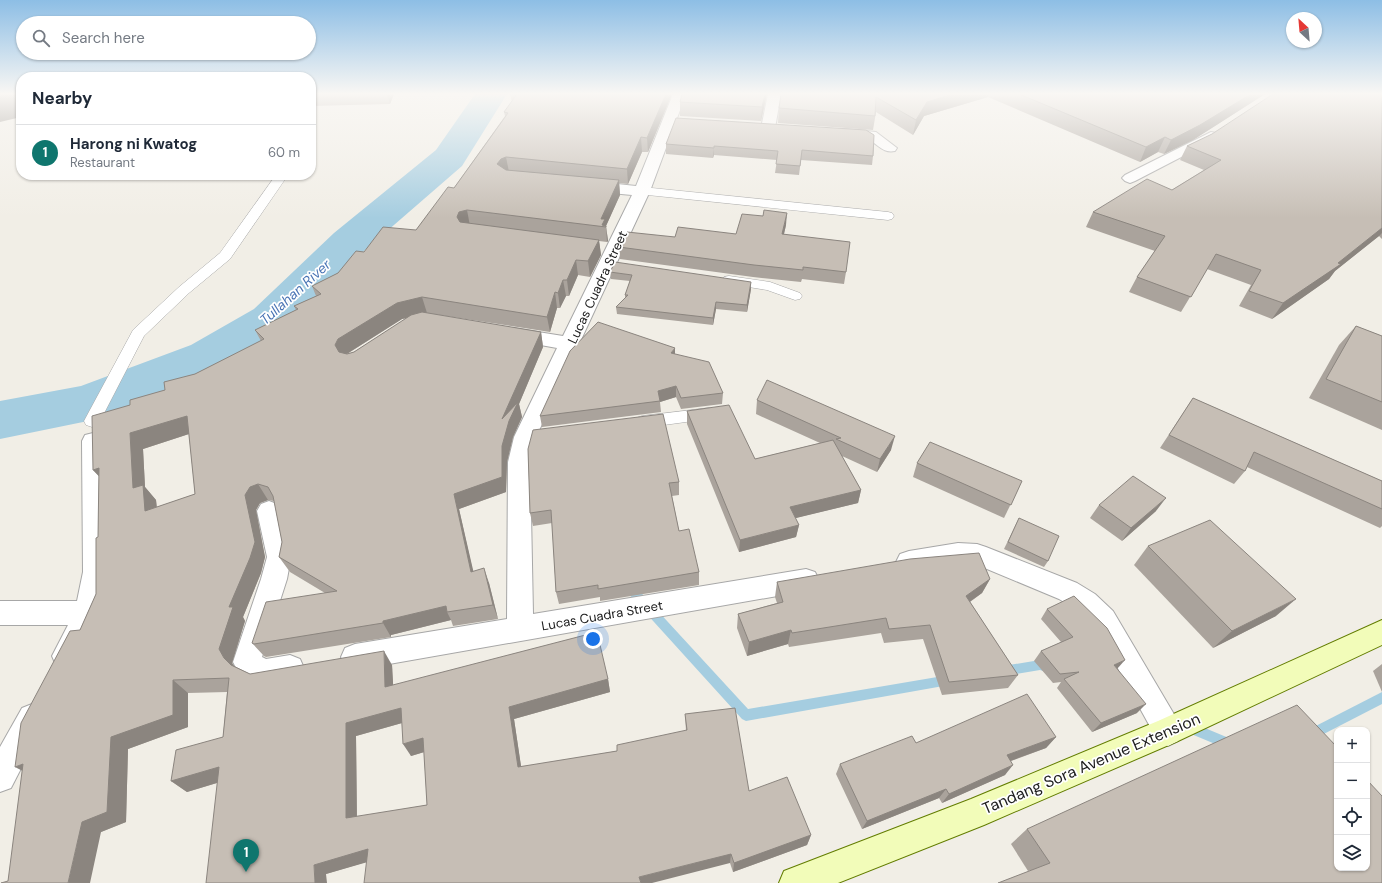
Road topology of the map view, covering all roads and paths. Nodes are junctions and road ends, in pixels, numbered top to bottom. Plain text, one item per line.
1 (671, 135) edge
2 (871, 135) edge
3 (1212, 135) edge
4 (890, 148) dead end
5 (1130, 178) dead end
6 (278, 180) edge
7 (572, 184) edge
8 (642, 191) junction
9 (888, 216) dead end
10 (716, 278) edge
11 (795, 296) dead end
12 (495, 331) edge
13 (570, 344) junction
14 (727, 412) edge
15 (92, 421) joint
16 (626, 424) edge
17 (268, 511) dead end
18 (887, 566) edge
19 (832, 575) edge
20 (0, 613) edge
21 (87, 613) junction
22 (520, 630) junction
23 (1382, 632) edge
24 (1168, 731) junction
25 (0, 777) edge
26 (796, 883) edge

1 - 8 street, Lucas Cuadra Street
2 - 4 street
3 - 5 street
6 - 15 lane
7 - 8 street
8 - 9 lane
8 - 13 street, Lucas Cuadra Street
10 - 11 lane
12 - 13 street
13 - 22 street, Lucas Cuadra Street
14 - 16 lane
15 - 21 street
17 - 22 street
18 - 24 street
19 - 22 street, Lucas Cuadra Street
20 - 21 street
21 - 25 street
23 - 24 main road, Tandang Sora Avenue Extension
24 - 26 main road, Tandang Sora Avenue Extension

